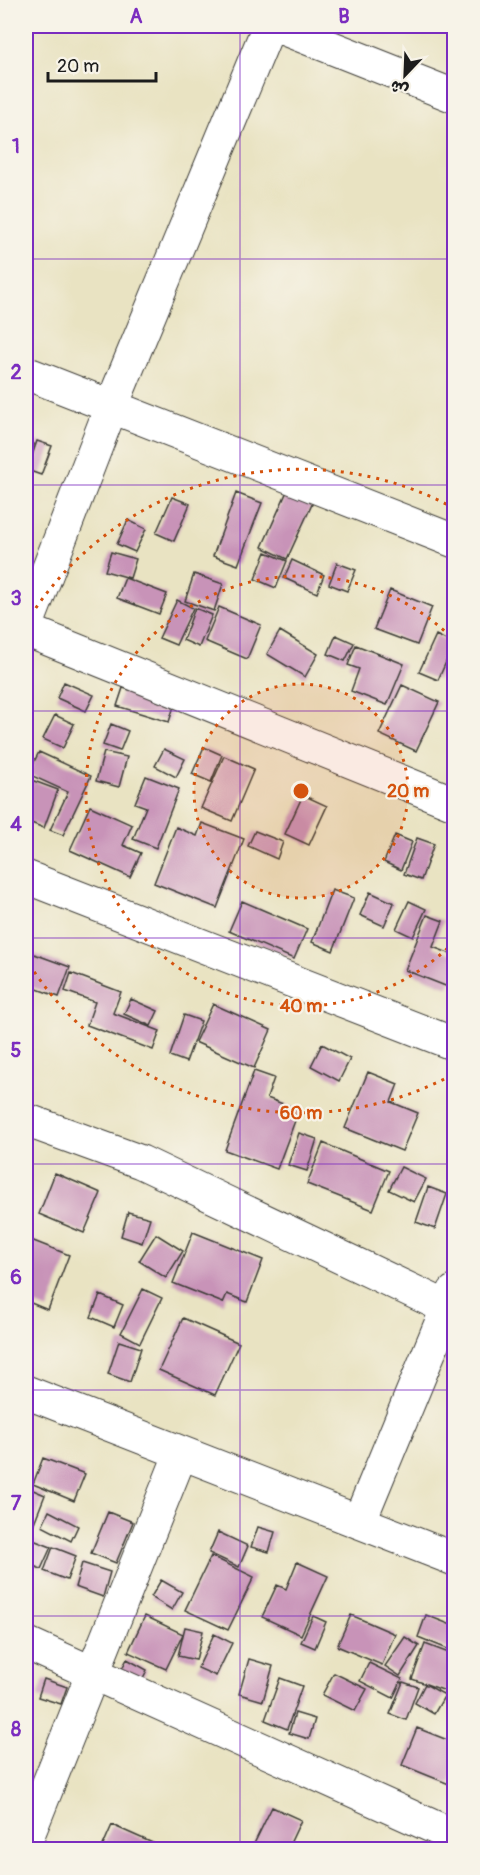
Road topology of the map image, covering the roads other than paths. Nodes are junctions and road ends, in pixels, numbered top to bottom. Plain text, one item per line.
1 (269, 26) edge
2 (277, 26) edge
3 (454, 96) edge
4 (26, 373) edge
5 (112, 405) junction
6 (454, 541) edge
7 (26, 629) edge
8 (454, 803) edge
9 (26, 877) edge
10 (454, 1044) edge
11 (26, 1120) edge
12 (451, 1300) edge
13 (26, 1392) edge
14 (181, 1453) junction
15 (359, 1522) junction
16 (454, 1559) edge
17 (26, 1643) edge
18 (92, 1674) junction
19 (454, 1836) edge
20 (26, 1840) edge

1 - 5 street
2 - 3 street
4 - 5 street
5 - 6 street
5 - 7 street
7 - 8 street
9 - 10 street
11 - 12 street
12 - 15 street
13 - 14 street
14 - 15 street
14 - 18 street
15 - 16 street
17 - 18 street
18 - 19 street
18 - 20 street

